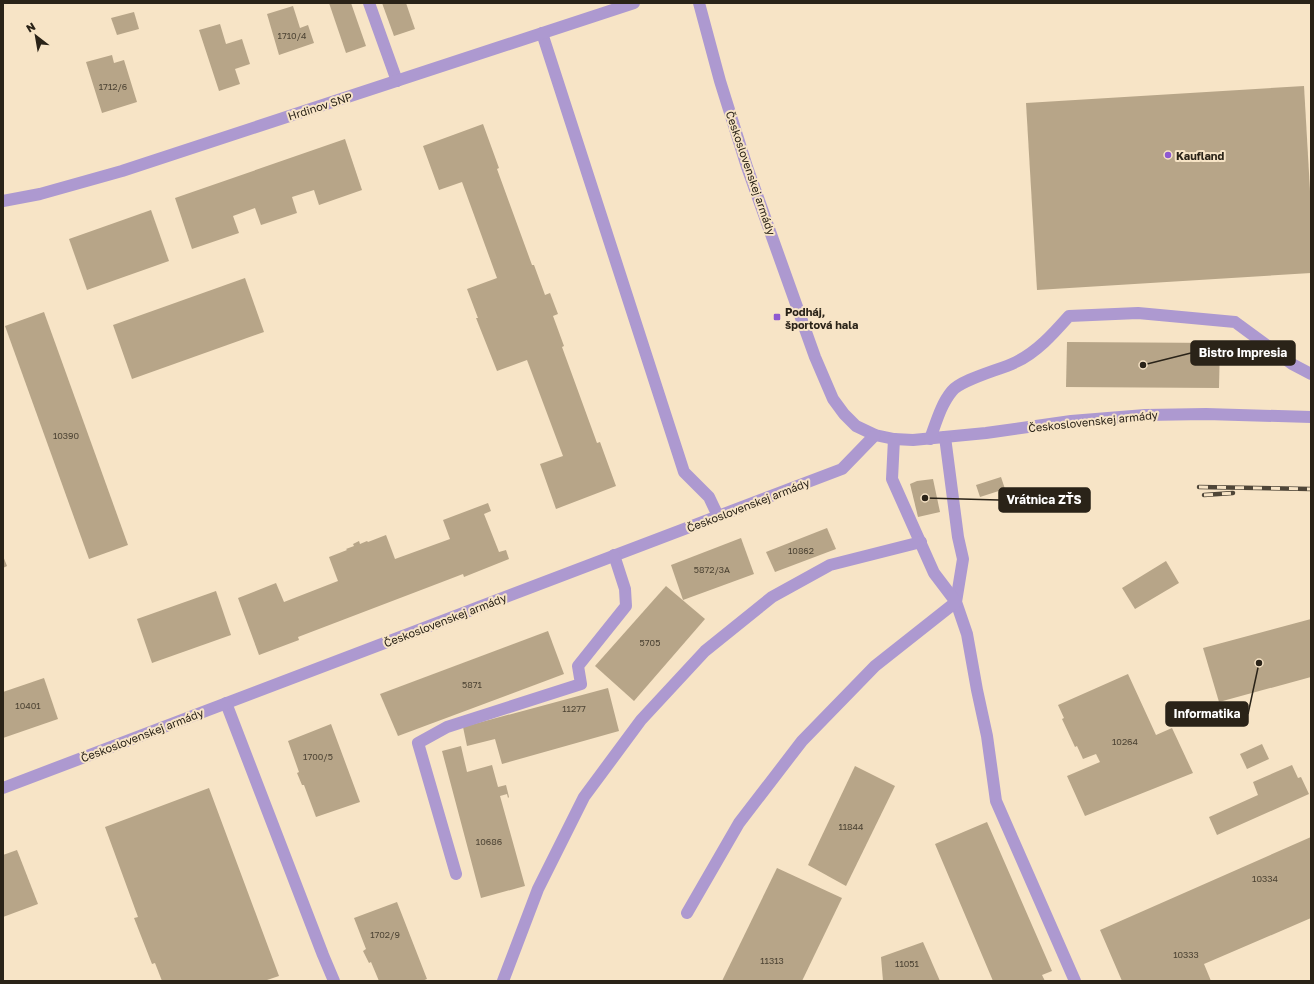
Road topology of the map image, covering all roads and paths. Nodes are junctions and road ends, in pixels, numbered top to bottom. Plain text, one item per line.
1 (369, 3) edge
2 (634, 3) edge
3 (699, 3) edge
4 (542, 33) junction
5 (397, 81) junction
6 (3, 201) edge
7 (1311, 374) edge
8 (1311, 417) edge
9 (876, 435) junction
10 (945, 437) junction
11 (894, 439) junction
12 (930, 439) junction
13 (718, 516) junction
14 (921, 542) junction
15 (614, 556) junction
16 (956, 602) junction
17 (226, 703) junction
18 (3, 788) edge
19 (456, 874) dead end
20 (687, 913) dead end
21 (334, 981) edge
22 (503, 981) edge
23 (1075, 981) edge

1 - 5 street
2 - 4 street, Hrdinov SNP
3 - 9 street, Československej armády
4 - 5 street, Hrdinov SNP
4 - 13 street
5 - 6 street, Hrdinov SNP
7 - 12 street
8 - 10 street, Československej armády
9 - 11 street, Československej armády
9 - 13 street, Československej armády
10 - 12 street, Československej armády
10 - 16 street
11 - 12 street, Československej armády
11 - 14 street
13 - 15 street, Československej armády
14 - 16 street
14 - 22 street
15 - 17 street, Československej armády
15 - 19 street
16 - 20 street
16 - 23 street
17 - 18 street, Československej armády
17 - 21 street

